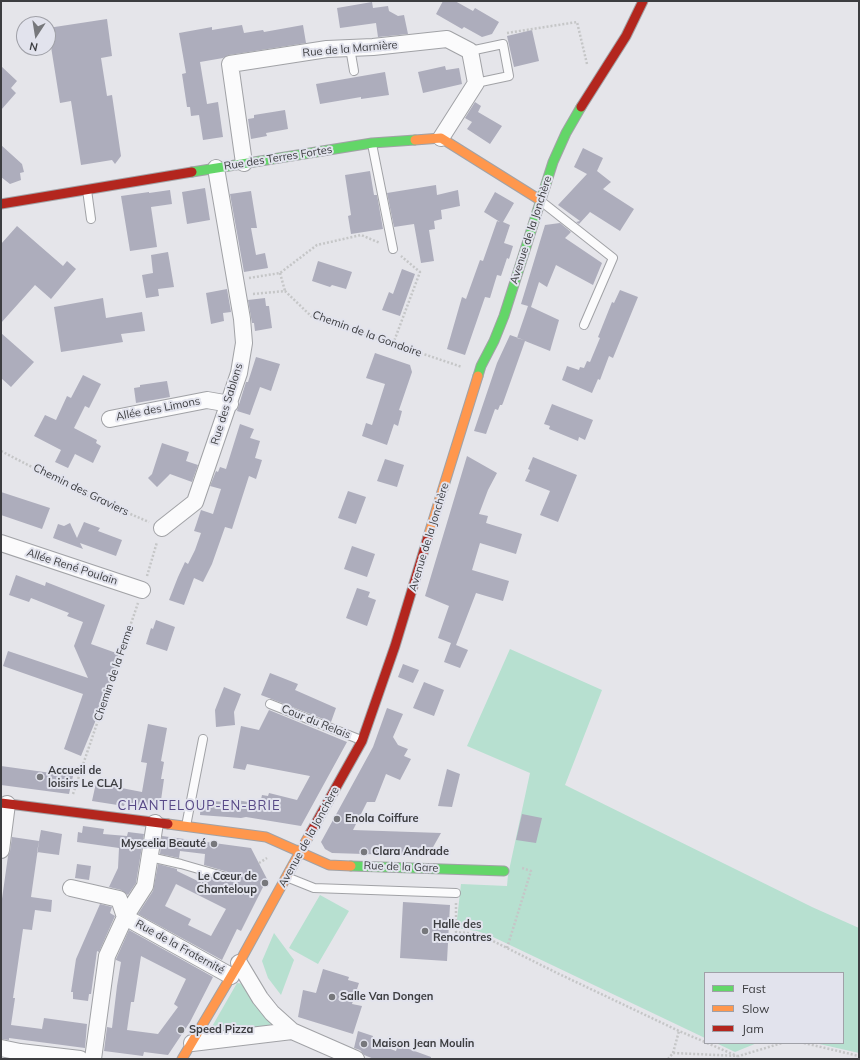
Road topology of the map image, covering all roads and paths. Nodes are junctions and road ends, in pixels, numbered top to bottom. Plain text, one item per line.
1 (643, 1) edge
2 (503, 44) junction
3 (350, 48) junction
4 (470, 51) junction
5 (354, 71) dead end
6 (476, 83) junction
7 (592, 89) junction
8 (441, 138) junction
9 (372, 143) junction
10 (244, 163) junction
11 (216, 168) junction
12 (87, 189) junction
13 (540, 200) junction
14 (1, 204) edge
15 (91, 219) dead end
16 (393, 248) junction
17 (280, 273) junction
18 (235, 280) junction
19 (285, 291) junction
20 (238, 296) junction
21 (584, 325) dead end
22 (393, 344) junction
23 (479, 373) junction
24 (230, 404) junction
25 (110, 419) dead end
26 (1, 451) edge
27 (162, 528) junction
28 (1, 543) edge
29 (142, 590) junction
30 (270, 704) dead end
31 (203, 739) dead end
32 (362, 741) junction
33 (4, 804) edge
34 (76, 813) junction
35 (155, 822) junction
36 (186, 826) junction
37 (1, 850) edge
38 (301, 852) junction
39 (150, 858) junction
40 (504, 871) joint
41 (226, 877) dead end
42 (286, 877) junction
43 (71, 888) dead end
44 (456, 893) joint
45 (125, 917) junction
46 (507, 948) junction
47 (235, 969) junction
48 (292, 1031) junction
49 (679, 1031) junction
50 (704, 1042) edge
51 (192, 1043) junction
52 (709, 1044) edge
53 (779, 1044) edge
54 (808, 1044) edge
55 (1, 1048) edge
56 (673, 1053) junction
57 (740, 1056) junction
58 (859, 1056) edge
59 (23, 1057) edge
60 (80, 1059) edge
61 (93, 1059) edge
62 (182, 1059) edge
63 (356, 1059) edge
64 (668, 1059) edge

1 - 7 main road, Avenue de la Jonchère
2 - 4 lane
2 - 6 lane
2 - 7 path
3 - 4 street, Rue de la Marnière
3 - 5 lane
3 - 10 street, Rue de la Marnière
4 - 6 street
6 - 8 street
7 - 13 main road, Avenue de la Jonchère
8 - 9 main road, Rue des Terres Fortes
8 - 13 main road
9 - 10 main road, Rue des Terres Fortes
9 - 16 lane
10 - 11 main road, Rue des Terres Fortes
11 - 12 main road, Rue des Terres Fortes
11 - 18 street, Rue des Sablons
12 - 14 main road, Rue des Terres Fortes
12 - 15 lane
13 - 21 lane
13 - 23 main road, Avenue de la Jonchère
16 - 17 path
16 - 22 path
17 - 18 path
17 - 19 path
18 - 20 street, Rue des Sablons
19 - 20 path
19 - 22 path, Chemin de la Gondoire
20 - 24 street, Rue des Sablons
22 - 23 path, Chemin de la Gondoire
23 - 32 main road, Avenue de la Jonchère
24 - 25 street, Allée des Limons
24 - 27 street, Rue des Sablons
26 - 27 path, Chemin des Graviers
27 - 29 path, Chemin de la Ferme
28 - 29 street, Allée René Poulain
29 - 34 path, Chemin de la Ferme
30 - 32 lane, Cour du Relais
31 - 36 lane
32 - 38 main road, Avenue de la Jonchère
33 - 34 main road, Rue de la Gare
33 - 37 street
34 - 35 main road, Rue de la Gare
35 - 36 main road, Rue de la Gare
35 - 39 street
36 - 38 main road, Rue de la Gare
38 - 40 main road, Rue de la Gare
38 - 42 main road, Avenue de la Jonchère
39 - 41 lane
39 - 45 street
40 - 46 path
42 - 44 lane
42 - 47 main road, Avenue de la Jonchère
43 - 45 street, Rue de la Fraternité
44 - 46 path
45 - 47 street, Rue de la Fraternité
45 - 61 street
46 - 49 path
47 - 48 street
47 - 51 main road, Avenue de la Jonchère
48 - 51 street
48 - 63 street
49 - 50 path
49 - 56 path
51 - 62 main road, Avenue de la Jonchère
52 - 57 path
53 - 57 path
54 - 58 path
55 - 59 street
56 - 57 path
56 - 64 path
59 - 60 street

